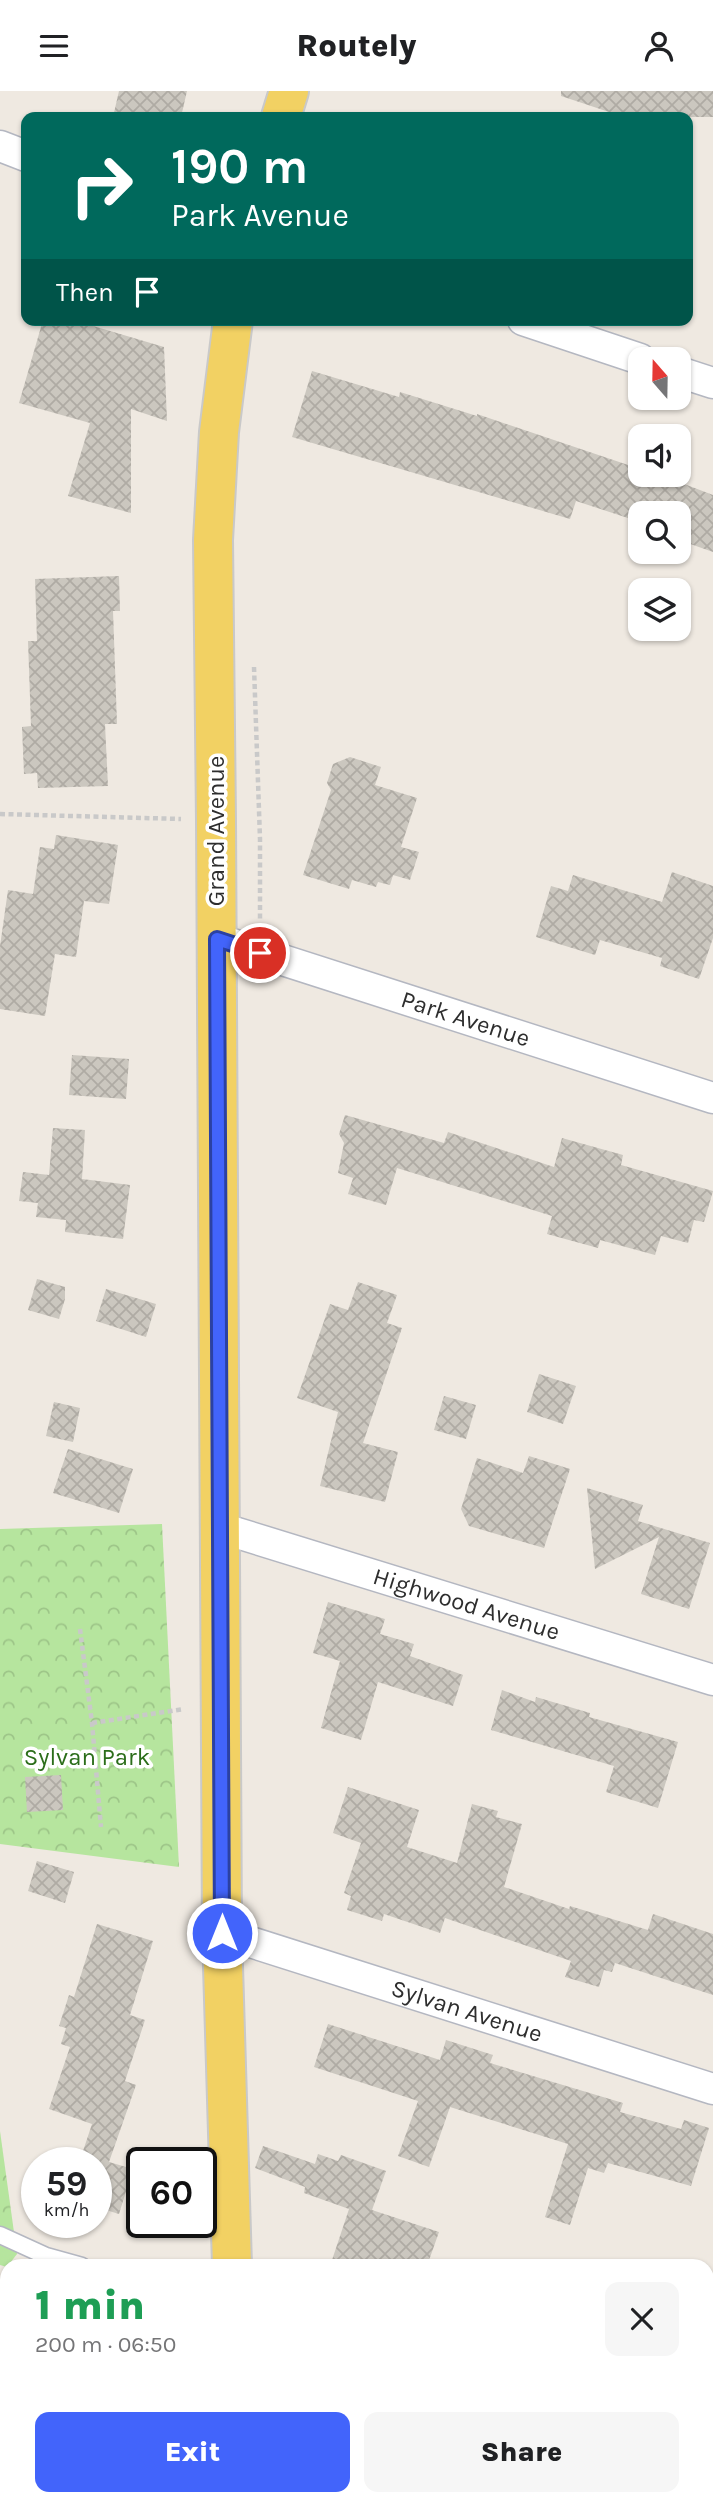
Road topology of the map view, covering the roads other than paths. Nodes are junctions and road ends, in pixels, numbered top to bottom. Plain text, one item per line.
1 (289, 91) edge
2 (283, 112) edge
3 (0, 146) edge
4 (21, 154) edge
5 (232, 326) edge
6 (541, 326) edge
7 (628, 355) edge
8 (691, 376) edge
9 (713, 383) edge
10 (217, 939) junction
11 (713, 1098) edge
12 (221, 1528) junction
13 (713, 1680) edge
14 (222, 1933) junction
15 (713, 2089) edge
16 (0, 2235) edge
17 (57, 2259) edge
18 (232, 2259) edge

1 - 2 main road
3 - 4 street
5 - 10 main road, Grand Avenue
6 - 7 street
8 - 9 street
10 - 11 street, Park Avenue
10 - 12 main road, Grand Avenue
12 - 13 street, Highwood Avenue
12 - 14 main road, Grand Avenue
14 - 15 street, Sylvan Avenue
14 - 18 main road, Grand Avenue
16 - 17 lane

